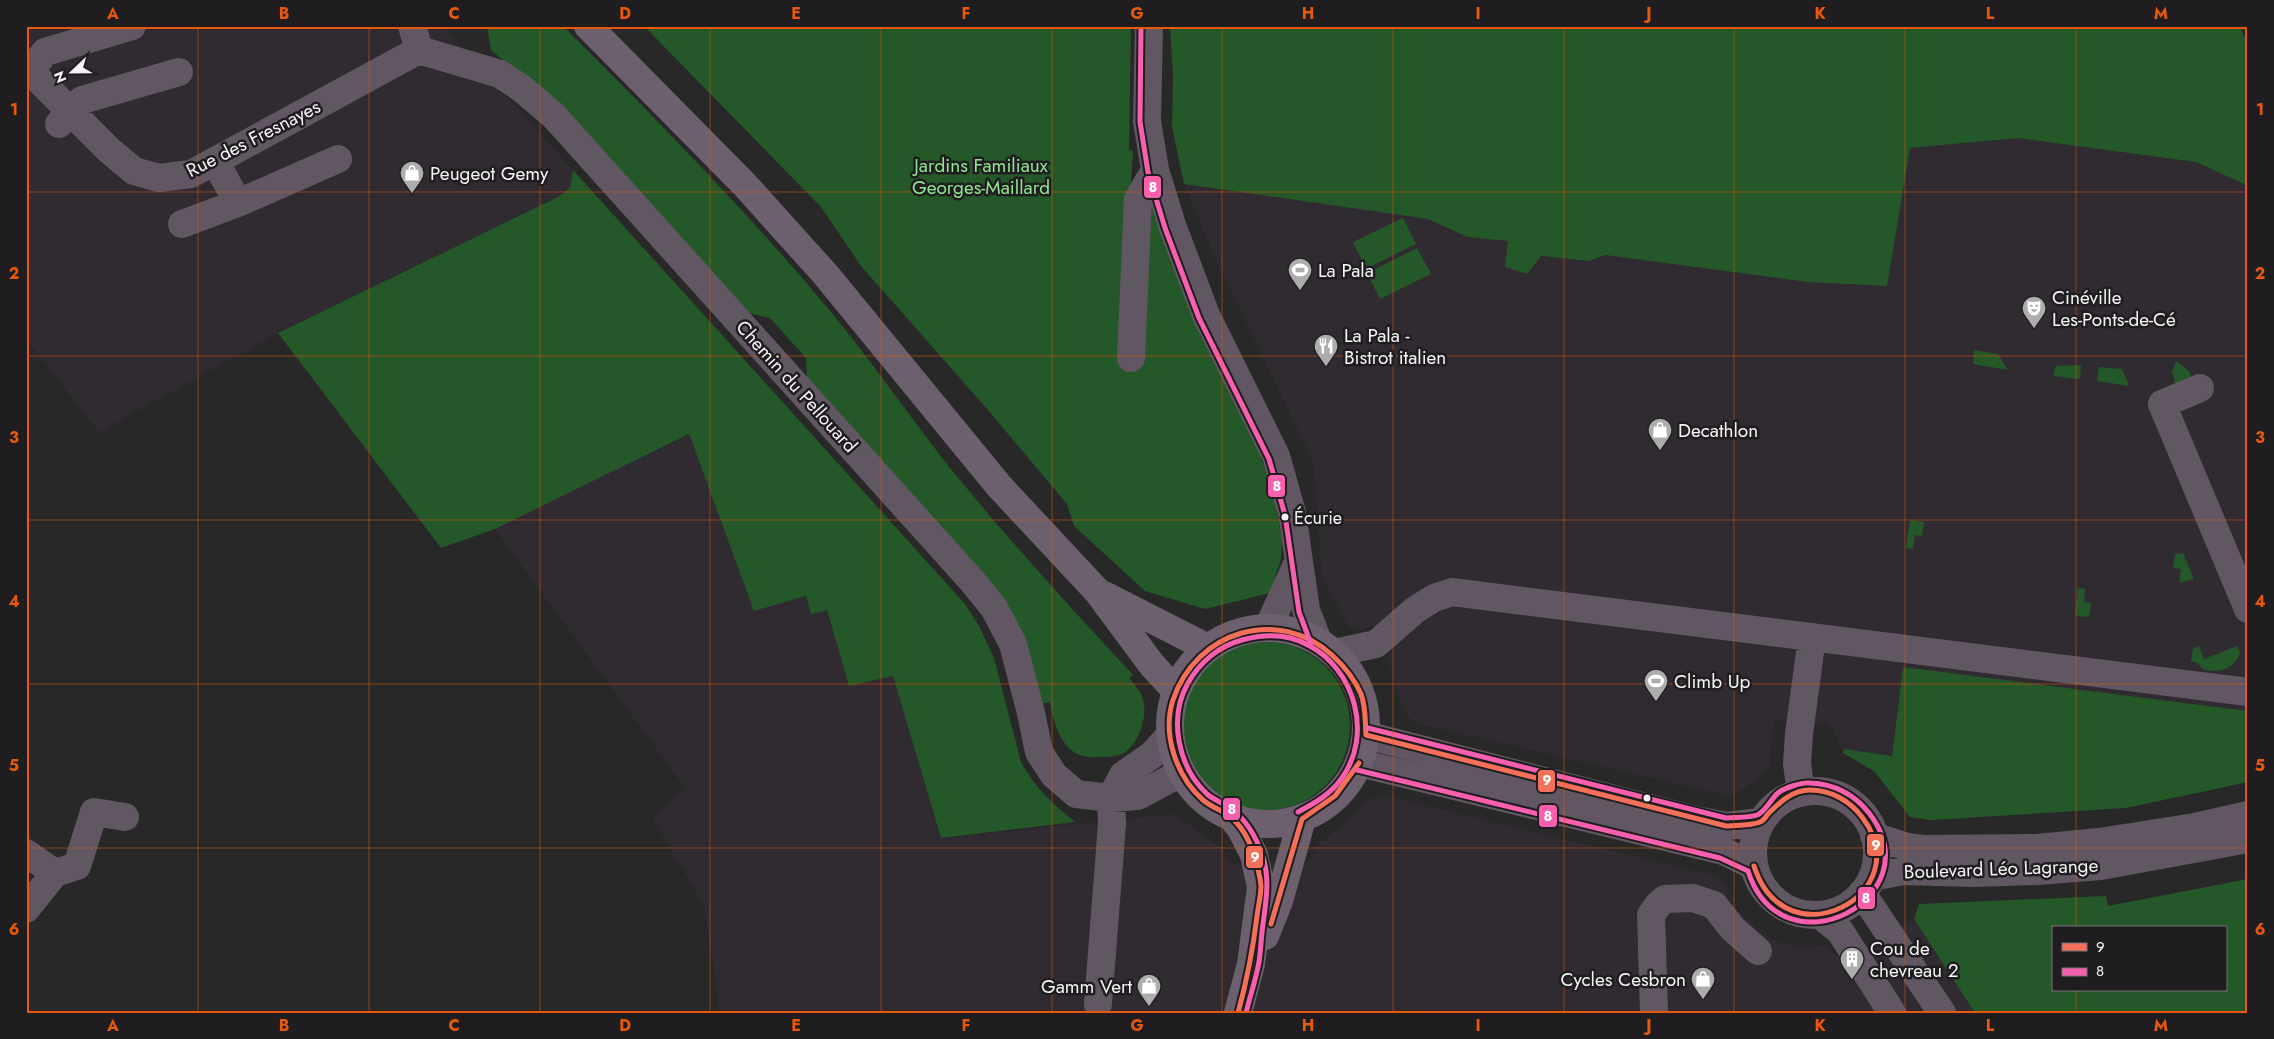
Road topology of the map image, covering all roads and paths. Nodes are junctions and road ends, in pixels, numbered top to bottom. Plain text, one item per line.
1 (132, 26) edge
2 (588, 26) edge
3 (1149, 26) edge
4 (415, 38) edge
5 (28, 69) edge
6 (179, 72) dead end
7 (65, 118) junction
8 (338, 159) dead end
9 (216, 161) junction
10 (1155, 170) junction
11 (238, 202) junction
12 (182, 224) dead end
13 (1130, 358) dead end
14 (2200, 388) dead end
15 (1298, 562) junction
16 (1097, 591) junction
17 (2248, 609) edge
18 (1268, 628) junction
19 (1812, 637) junction
20 (1326, 647) junction
21 (1208, 648) junction
22 (2247, 690) edge
23 (1176, 691) junction
24 (1170, 735) junction
25 (1366, 735) junction
26 (1359, 763) junction
27 (1181, 773) junction
28 (1801, 792) junction
29 (1111, 798) junction
30 (2248, 815) edge
31 (125, 817) dead end
32 (1232, 818) junction
33 (1302, 819) junction
34 (1761, 822) junction
35 (1874, 836) junction
36 (2248, 839) edge
37 (26, 853) edge
38 (1754, 866) junction
39 (55, 874) junction
40 (1867, 885) junction
41 (26, 909) edge
42 (1820, 915) junction
43 (1758, 951) dead end
44 (1251, 964) junction
45 (1098, 1004) dead end
46 (1238, 1013) edge
47 (1654, 1013) edge
48 (1892, 1013) edge
49 (1942, 1013) edge

1 - 5 street
2 - 16 main road
3 - 10 street
4 - 9 street, Rue des Fresnayes
4 - 29 street, Chemin du Pellouard
5 - 7 street, Rue des Fresnayes
6 - 7 street
7 - 9 street, Rue des Fresnayes
8 - 11 street
9 - 11 street
10 - 13 street
10 - 15 street
11 - 12 street
14 - 17 street
15 - 18 street
15 - 20 street
16 - 21 main road
16 - 23 main road
18 - 20 main road
18 - 21 main road
19 - 20 street
19 - 22 street
19 - 28 street
20 - 25 main road
21 - 23 main road
23 - 24 main road
24 - 27 main road
24 - 29 street
25 - 26 main road
25 - 34 street
26 - 33 main road
26 - 38 street
27 - 29 street, Chemin du Pellouard
27 - 32 main road
28 - 34 street
28 - 35 street
29 - 45 street
30 - 35 street, Boulevard Léo Lagrange
31 - 39 street
32 - 33 main road
32 - 44 main road
33 - 44 main road
34 - 38 street
35 - 40 street
36 - 40 street, Boulevard Léo Lagrange
37 - 39 street
38 - 42 street
39 - 41 street
40 - 42 street
40 - 49 street
42 - 48 street
43 - 47 street
44 - 46 main road

